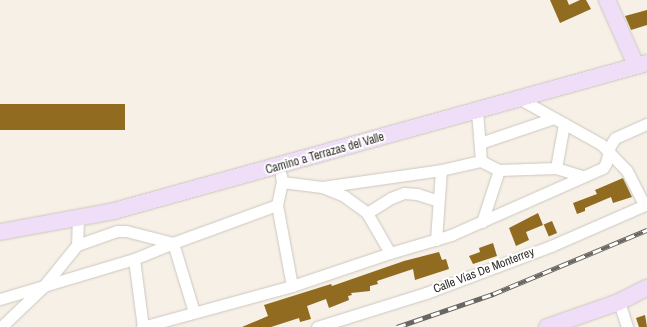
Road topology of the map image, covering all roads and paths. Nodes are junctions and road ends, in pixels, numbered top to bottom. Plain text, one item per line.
1 (606, 0) edge
2 (642, 64) edge
3 (520, 99) junction
4 (477, 111) junction
5 (559, 121) junction
6 (647, 124) edge
7 (480, 143) junction
8 (608, 152) junction
9 (481, 160) junction
10 (556, 168) junction
11 (440, 170) junction
12 (499, 170) junction
13 (281, 174) junction
14 (582, 176) junction
15 (322, 187) junction
16 (438, 201) junction
17 (277, 205) junction
18 (645, 205) edge
19 (367, 214) junction
20 (78, 218) junction
21 (482, 222) junction
22 (0, 232) edge
23 (436, 240) junction
24 (173, 243) junction
25 (77, 245) junction
26 (390, 252) junction
27 (134, 259) junction
28 (292, 286) junction
29 (42, 287) junction
30 (647, 288) edge
31 (0, 300) edge
32 (619, 302) junction
33 (194, 312) junction
34 (1, 327) edge
35 (143, 327) edge
36 (317, 327) edge
37 (547, 327) edge
38 (627, 327) edge

1 - 2 street
2 - 3 street, Camino a Terrazas del Valle
3 - 4 street, Camino a Terrazas del Valle
3 - 5 street
4 - 7 street
4 - 13 street, Camino a Terrazas del Valle
5 - 7 street
5 - 8 street
5 - 10 street
6 - 8 street
7 - 9 street
8 - 14 street
8 - 18 street
9 - 11 street
9 - 12 street
10 - 12 street
10 - 14 street
11 - 15 street
11 - 16 street
12 - 21 street
13 - 15 street
13 - 17 street
13 - 20 street, Camino a Terrazas del Valle
14 - 21 street
15 - 19 street
16 - 19 street
16 - 23 street
17 - 24 street
17 - 28 street
18 - 36 street, Calle Vías De Monterrey
19 - 26 street
20 - 22 street, Camino a Terrazas del Valle
20 - 25 street
21 - 23 street
23 - 26 street
24 - 25 street
24 - 27 street
24 - 33 street
25 - 29 street
26 - 28 street
27 - 29 street
27 - 35 street
28 - 33 street
29 - 31 street
29 - 34 street
30 - 32 street
32 - 37 street
32 - 38 street
33 - 35 street

